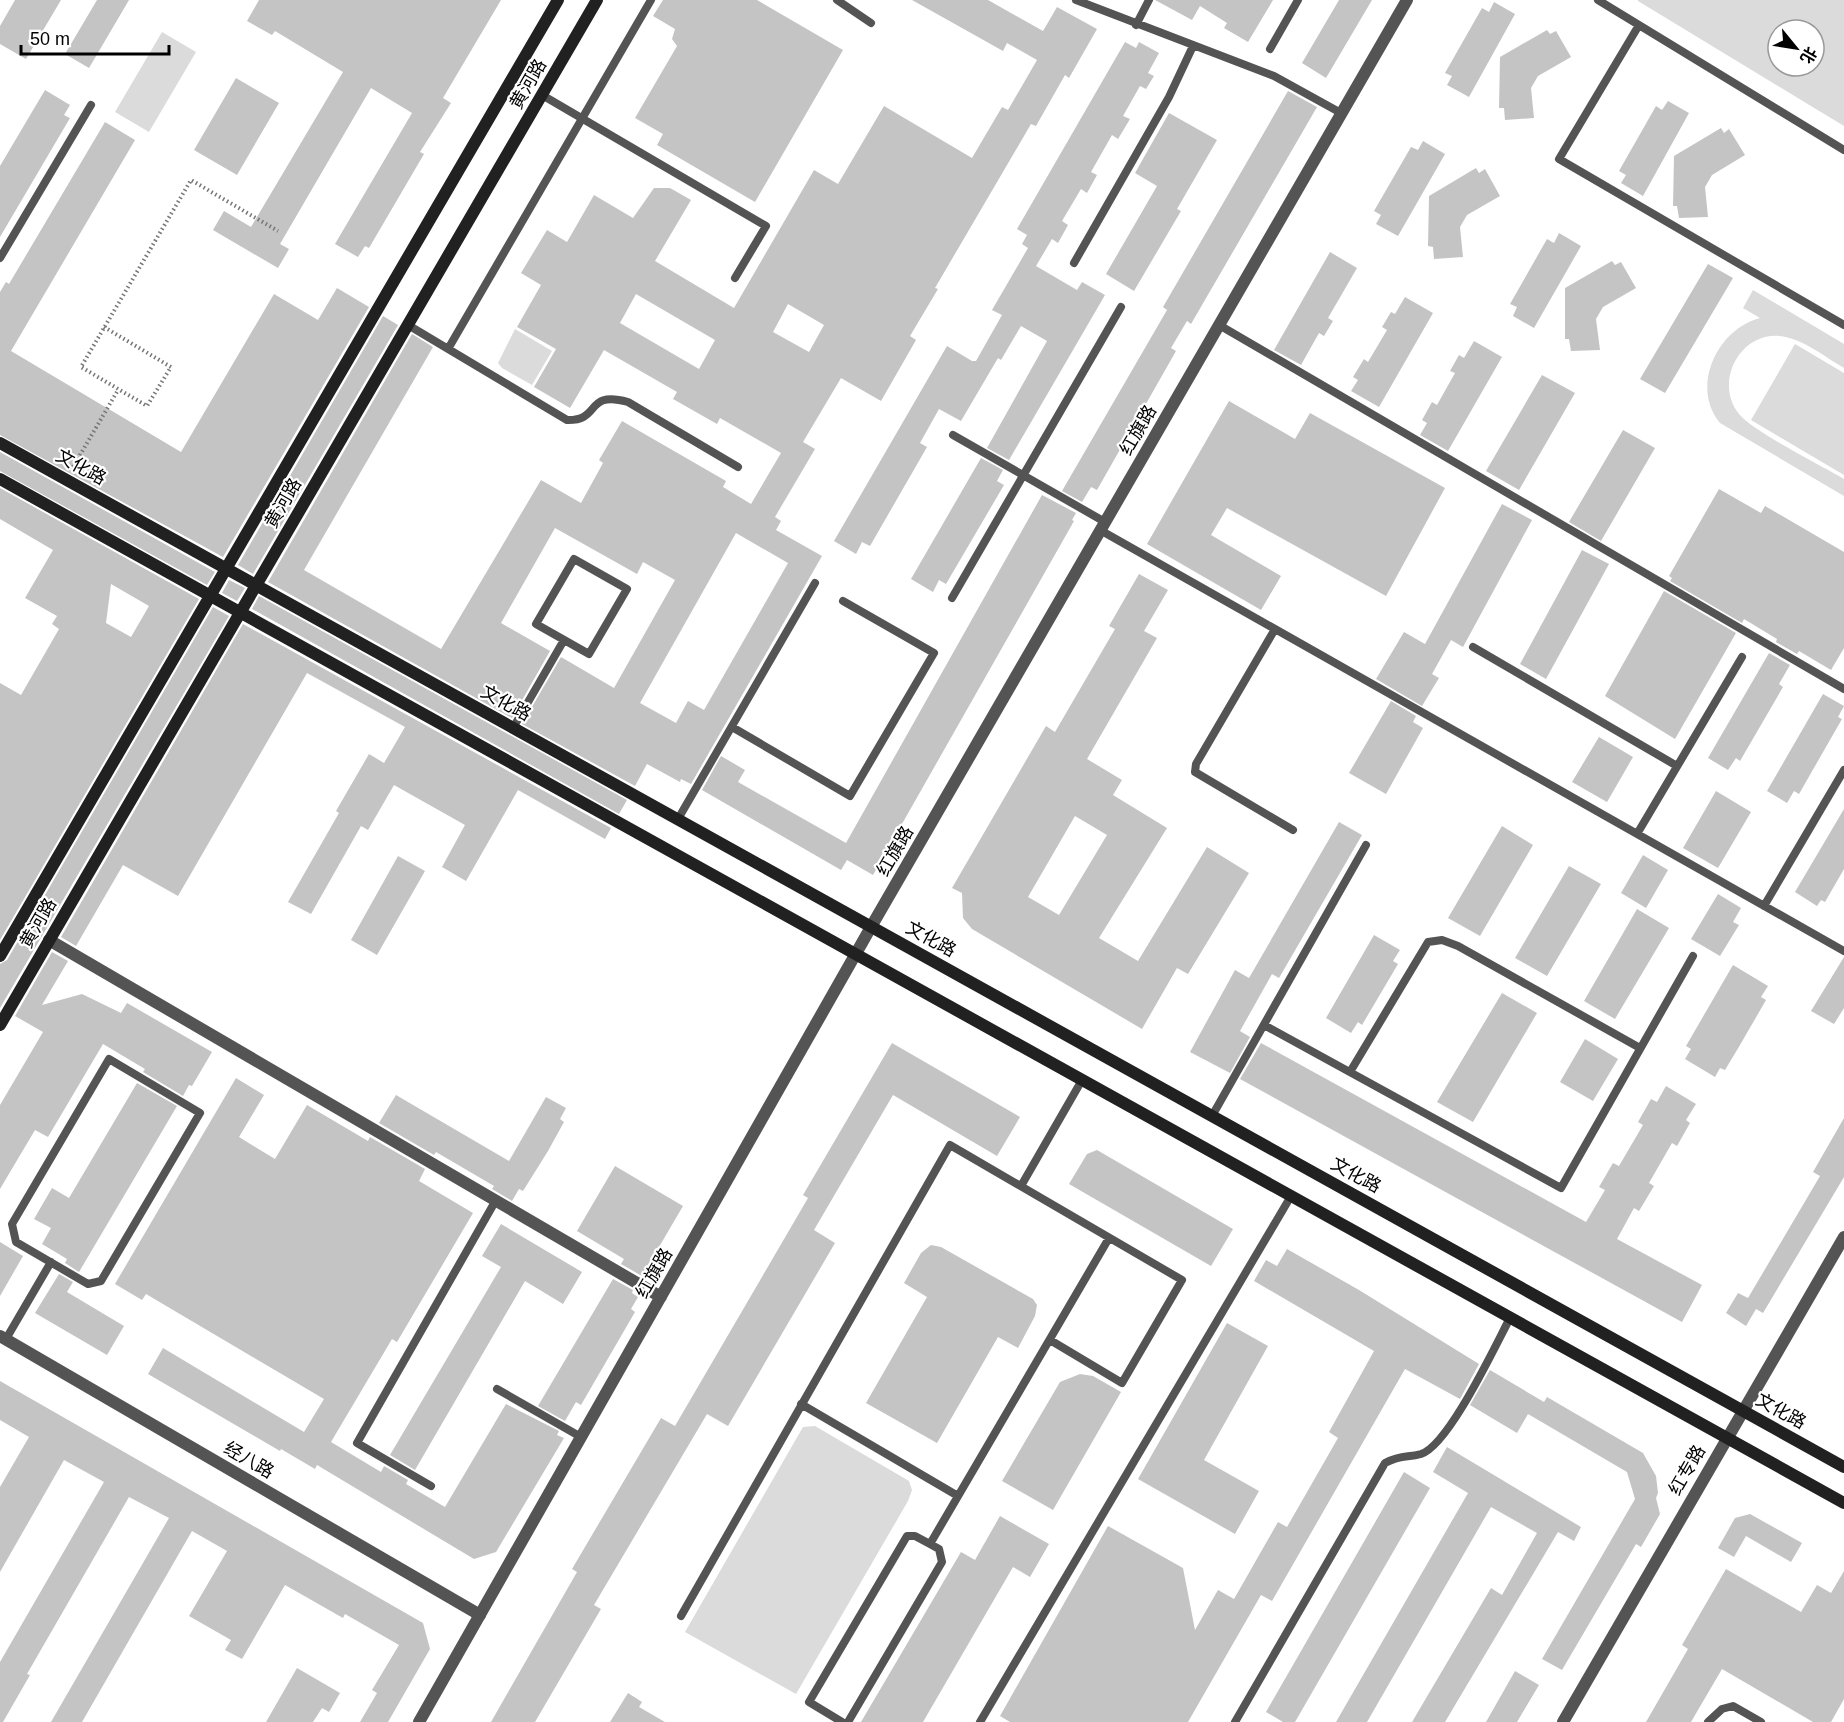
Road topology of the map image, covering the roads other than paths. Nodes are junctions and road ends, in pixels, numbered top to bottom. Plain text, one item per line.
1 (558, 0) edge
2 (597, 0) edge
3 (651, 0) edge
4 (837, 0) edge
5 (1076, 0) edge
6 (1149, 0) edge
7 (1298, 0) edge
8 (1407, 0) edge
9 (1598, 0) edge
10 (871, 23) dead end
11 (1136, 25) junction
12 (1640, 25) junction
13 (1193, 46) junction
14 (1270, 49) dead end
15 (542, 95) junction
16 (91, 105) dead end
17 (1341, 113) junction
18 (582, 119) junction
19 (1844, 150) edge
20 (0, 258) edge
21 (1074, 262) dead end
22 (735, 278) dead end
23 (1120, 307) dead end
24 (1219, 325) junction
25 (408, 326) junction
26 (1844, 326) edge
27 (448, 349) junction
28 (953, 435) dead end
29 (0, 443) edge
30 (738, 467) dead end
31 (1023, 475) junction
32 (0, 480) edge
33 (1103, 526) junction
34 (226, 568) junction
35 (816, 583) dead end
36 (256, 585) junction
37 (210, 596) junction
38 (952, 598) dead end
39 (843, 601) dead end
40 (240, 613) junction
41 (1275, 629) junction
42 (564, 639) junction
43 (1473, 647) dead end
44 (1742, 657) dead end
45 (1844, 689) edge
46 (732, 727) junction
47 (513, 728) junction
48 (1677, 766) junction
49 (1844, 770) edge
50 (678, 819) junction
51 (1293, 830) dead end
52 (1637, 834) junction
53 (1366, 845) dead end
54 (1764, 906) junction
55 (872, 927) junction
56 (49, 940) junction
57 (1844, 951) edge
58 (856, 955) junction
59 (0, 956) edge
60 (1693, 956) dead end
61 (1264, 1024) junction
62 (0, 1025) edge
63 (1640, 1048) junction
64 (1350, 1072) junction
65 (1082, 1080) junction
66 (1212, 1116) junction
67 (1021, 1186) junction
68 (1291, 1196) junction
69 (496, 1200) junction
70 (1844, 1237) edge
71 (1109, 1238) junction
72 (51, 1262) junction
73 (661, 1297) junction
74 (1510, 1318) junction
75 (3, 1337) edge
76 (1050, 1340) junction
77 (497, 1389) dead end
78 (801, 1404) junction
79 (1743, 1410) junction
80 (581, 1437) junction
81 (1727, 1438) junction
82 (1844, 1467) edge
83 (431, 1486) dead end
84 (958, 1496) junction
85 (1844, 1503) edge
86 (930, 1544) junction
87 (480, 1615) junction
88 (681, 1616) dead end
89 (419, 1722) edge
90 (842, 1722) edge
91 (848, 1722) edge
92 (980, 1722) edge
93 (1235, 1722) edge
94 (1563, 1722) edge
95 (1708, 1722) edge
96 (1761, 1722) edge

1 - 34 main road, 黄河路
2 - 15 main road, 黄河路
3 - 18 lane
4 - 10 lane
5 - 11 lane
6 - 11 lane
7 - 14 lane
8 - 17 street, 红旗路
9 - 12 lane
11 - 13 lane
12 - 19 lane
12 - 26 lane
13 - 17 lane
13 - 21 lane
15 - 18 lane
15 - 25 main road, 黄河路
16 - 20 lane
17 - 24 street, 红旗路
18 - 22 lane
18 - 27 lane
23 - 31 lane
24 - 33 street, 红旗路
24 - 45 lane
25 - 27 lane
25 - 36 main road, 黄河路
27 - 30 lane
28 - 31 lane
29 - 34 main road, 文化路
31 - 33 lane
31 - 38 lane
32 - 37 main road
33 - 41 lane
33 - 55 street, 红旗路
34 - 36 main road, 文化路
34 - 37 main road, 黄河路
35 - 46 lane
36 - 40 main road, 黄河路
36 - 47 main road, 文化路
37 - 40 main road
37 - 59 main road, 黄河路
39 - 46 lane
40 - 56 main road, 黄河路
40 - 58 main road
41 - 51 lane
41 - 52 lane
42 - 42 lane
42 - 47 lane
43 - 48 lane
44 - 48 lane
46 - 50 lane
47 - 50 main road, 文化路
48 - 52 lane
49 - 54 lane
50 - 55 main road, 文化路
52 - 54 lane
53 - 61 lane
54 - 57 lane
55 - 58 street, 红旗路
55 - 66 main road, 文化路
56 - 62 main road, 黄河路
56 - 69 street
58 - 65 main road
58 - 73 street, 红旗路
60 - 63 lane
61 - 64 lane
61 - 66 lane
63 - 64 lane
63 - 64 lane
65 - 67 lane
65 - 68 main road
66 - 79 main road, 文化路
67 - 71 lane
67 - 78 lane
68 - 74 main road
68 - 92 lane
69 - 73 street
69 - 83 lane
70 - 79 street, 红专路
71 - 76 lane
71 - 76 lane
72 - 72 lane
72 - 75 lane
73 - 80 street, 红旗路
74 - 81 main road
74 - 93 lane
75 - 87 street, 经八路
76 - 84 lane
77 - 80 lane
78 - 84 lane
78 - 88 lane
79 - 81 street, 红专路
79 - 82 main road, 文化路
80 - 87 street, 红旗路
81 - 85 main road
81 - 94 street, 红专路
84 - 86 lane
86 - 90 lane
86 - 91 lane
87 - 89 street, 红旗路
95 - 96 lane

